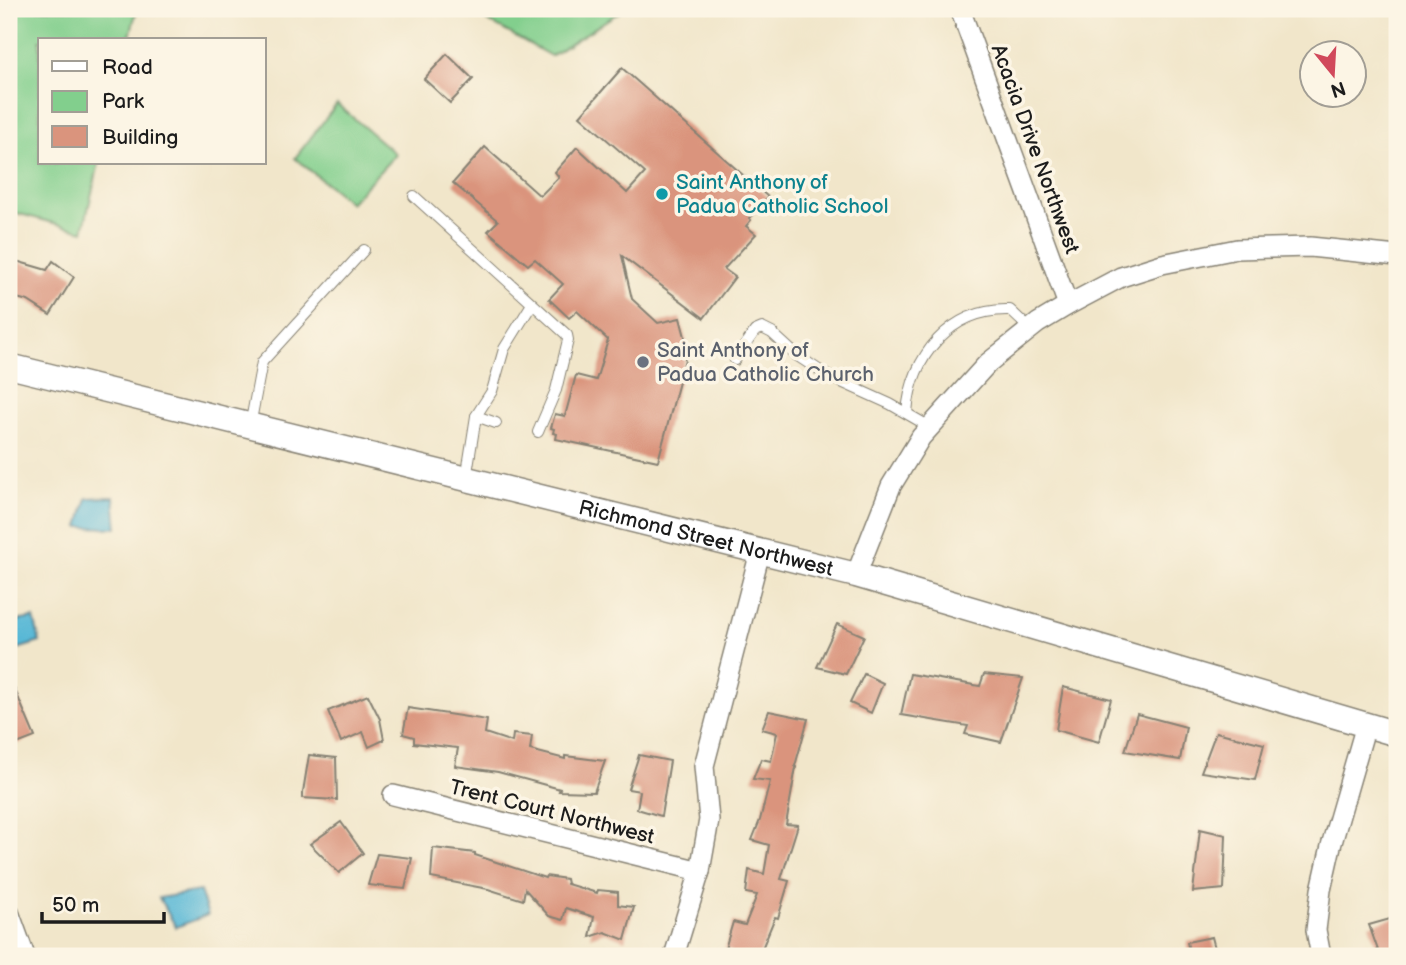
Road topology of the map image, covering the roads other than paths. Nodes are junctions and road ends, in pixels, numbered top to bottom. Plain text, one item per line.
1 (960, 9) edge
2 (414, 196) dead end
3 (364, 250) dead end
4 (1397, 256) edge
5 (532, 304) junction
6 (1068, 306) junction
7 (1030, 329) junction
8 (735, 360) dead end
9 (9, 366) edge
10 (907, 413) junction
11 (476, 416) junction
12 (496, 423) dead end
13 (250, 426) junction
14 (930, 427) junction
15 (538, 432) dead end
16 (466, 479) junction
17 (760, 552) junction
18 (856, 576) junction
19 (1366, 725) junction
20 (1397, 734) edge
21 (393, 795) dead end
22 (700, 872) junction
23 (9, 912) edge
24 (25, 956) edge
25 (674, 956) edge
26 (1321, 956) edge

1 - 6 street, Acacia Drive Northwest
2 - 5 lane
3 - 13 lane
4 - 6 street
5 - 11 lane
5 - 15 lane
6 - 7 street
7 - 10 lane
7 - 14 street
8 - 10 lane
9 - 13 street, Richmond Street Northwest
10 - 14 lane
11 - 12 lane
11 - 16 lane
13 - 16 street, Richmond Street Northwest
14 - 18 street
16 - 17 street, Richmond Street Northwest
17 - 18 street, Richmond Street Northwest
17 - 22 street
18 - 19 street, Richmond Street Northwest
19 - 20 street, Richmond Street Northwest
19 - 26 street
21 - 22 street, Trent Court Northwest
22 - 25 street
23 - 24 street

